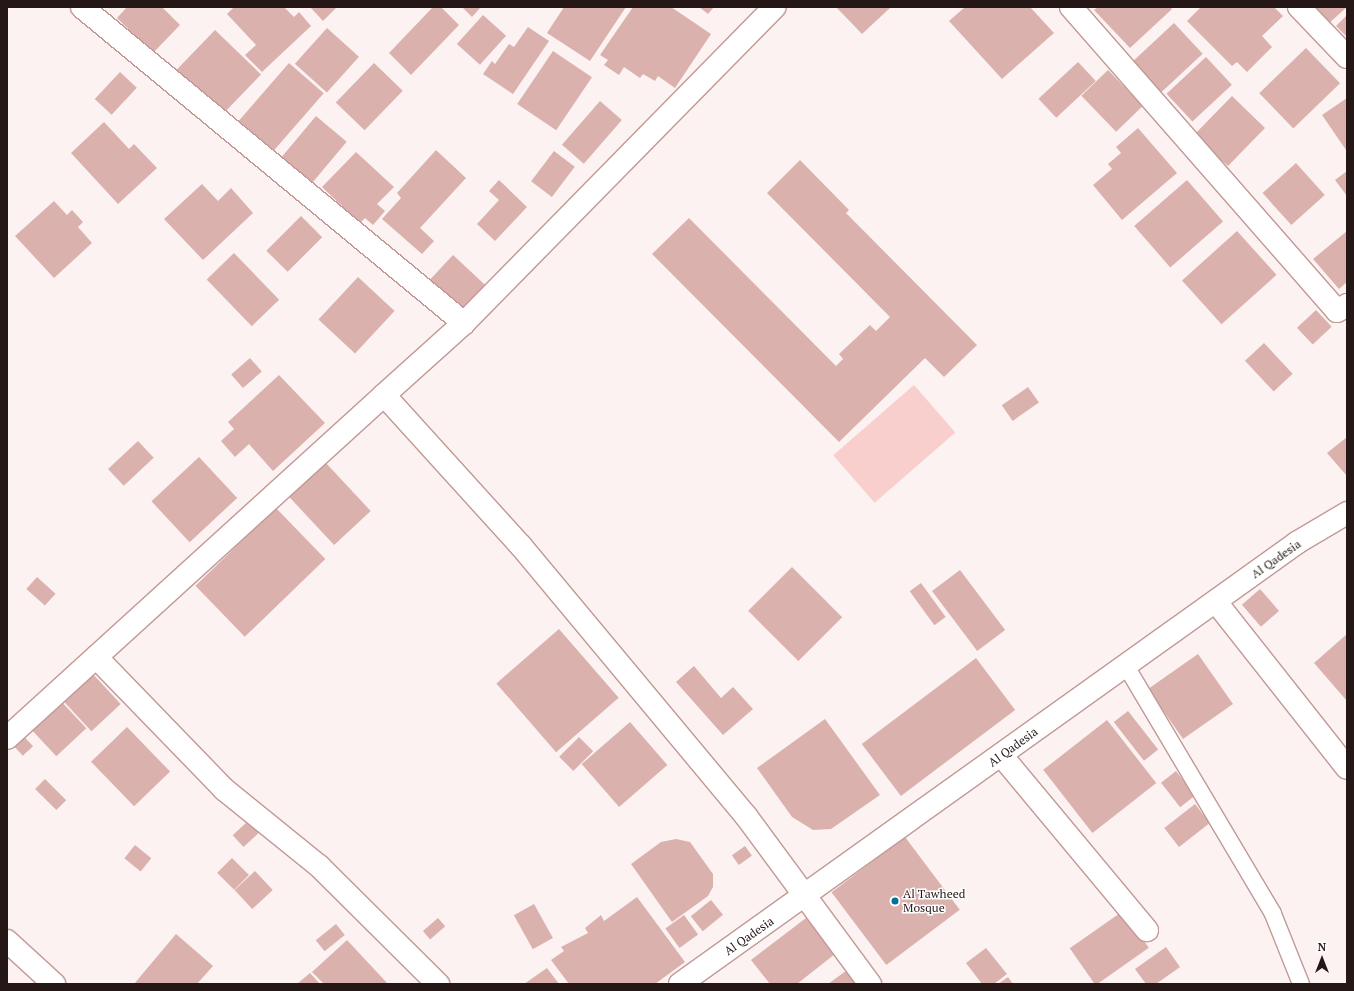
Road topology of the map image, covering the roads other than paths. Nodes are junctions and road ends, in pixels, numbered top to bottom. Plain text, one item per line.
1 (82, 7) edge
2 (774, 7) edge
3 (1071, 7) edge
4 (1299, 7) edge
5 (1347, 57) edge
6 (1347, 306) edge
7 (464, 323) junction
8 (384, 395) junction
9 (1347, 513) edge
10 (1216, 602) junction
11 (96, 657) junction
12 (1126, 666) junction
13 (7, 738) edge
14 (1001, 755) junction
15 (1347, 768) edge
16 (804, 897) junction
17 (1147, 930) dead end
18 (7, 941) edge
19 (54, 984) edge
20 (438, 984) edge
21 (680, 984) edge
22 (870, 984) edge
23 (1301, 984) edge

1 - 7 street
2 - 7 street
3 - 6 street
4 - 5 street
7 - 8 street
8 - 11 street
8 - 16 street
9 - 10 street, Al Qadesia
10 - 12 street, Al Qadesia
10 - 15 street
11 - 13 street
11 - 20 street
12 - 14 street, Al Qadesia
12 - 23 lane
14 - 16 street, Al Qadesia
14 - 17 street
16 - 21 street, Al Qadesia
16 - 22 street
18 - 19 street

